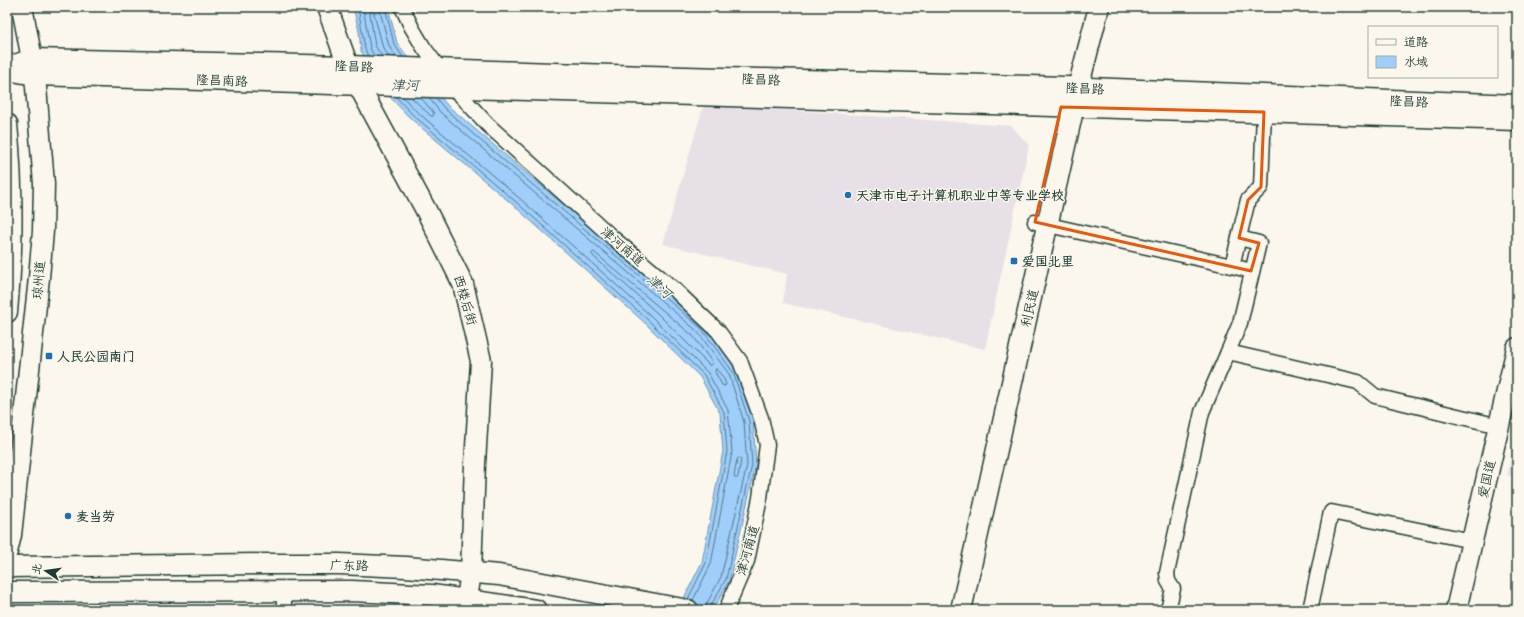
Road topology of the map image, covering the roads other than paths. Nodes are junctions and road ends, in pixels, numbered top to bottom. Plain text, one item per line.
1 (22, 7) edge
2 (327, 7) edge
3 (402, 7) edge
4 (1084, 7) edge
5 (1099, 7) edge
6 (34, 67) junction
7 (7, 69) edge
8 (358, 75) junction
9 (440, 78) junction
10 (1072, 88) junction
11 (1517, 105) edge
12 (1068, 107) junction
13 (1264, 112) junction
14 (1517, 120) edge
15 (7, 124) edge
16 (1041, 223) junction
17 (1239, 238) junction
18 (1232, 266) junction
19 (1251, 271) junction
20 (7, 312) edge
21 (1517, 348) edge
22 (1228, 352) junction
23 (1499, 426) junction
24 (1472, 541) junction
25 (7, 552) edge
26 (7, 567) edge
27 (471, 572) junction
28 (7, 592) edge
29 (467, 599) junction
30 (284, 600) edge
31 (536, 610) edge
32 (688, 610) edge
33 (726, 610) edge
34 (946, 610) edge
35 (960, 610) edge
36 (1168, 610) edge
37 (1310, 610) edge
38 (1456, 610) edge

1 - 6 main road, 琼州道
2 - 8 main road, 西楼后街
3 - 9 street, 津河南道
4 - 10 main road, 利民道
5 - 10 main road, 利民道
6 - 7 main road, 隆昌南路
6 - 8 main road, 隆昌南路
6 - 25 main road, 琼州道
8 - 9 main road, 隆昌路
8 - 27 main road, 西楼后街
9 - 10 main road, 隆昌路
9 - 12 main road, 隆昌路
9 - 33 street, 津河南道
10 - 11 main road, 隆昌路
10 - 12 main road, 利民道
12 - 13 main road, 隆昌路
12 - 16 main road, 利民道
13 - 14 main road, 隆昌路
13 - 17 street
15 - 20 main road
16 - 18 street
16 - 34 main road, 利民道
16 - 35 main road, 利民道
17 - 18 street
17 - 19 street
18 - 19 street
19 - 22 street
21 - 23 main road, 爱国道
22 - 23 street
22 - 36 street
23 - 24 main road, 爱国道
24 - 37 street
24 - 38 main road, 爱国道
26 - 27 main road, 广东路
27 - 29 main road, 西楼后街
27 - 32 main road, 广东路
28 - 30 main road, 广东路
29 - 30 main road, 广东路
29 - 31 main road, 广东路

